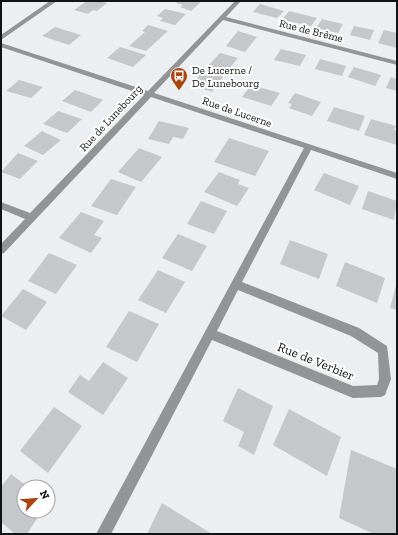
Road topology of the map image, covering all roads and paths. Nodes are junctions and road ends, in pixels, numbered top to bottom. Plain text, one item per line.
1 (54, 1) edge
2 (238, 1) edge
3 (221, 18) junction
4 (1, 38) edge
5 (1, 45) edge
6 (397, 63) edge
7 (149, 94) junction
8 (308, 148) junction
9 (397, 176) edge
10 (1, 205) edge
11 (32, 218) junction
12 (1, 250) edge
13 (236, 284) junction
14 (210, 333) junction
15 (103, 534) edge

1 - 4 street
2 - 3 street, Rue de Lunebourg
3 - 6 street, Rue de Brême
3 - 7 street, Rue de Lunebourg
5 - 7 street, Rue de Lucerne
7 - 8 street, Rue de Lucerne
7 - 11 street, Rue de Lunebourg
8 - 9 street, Rue de Lucerne
8 - 13 street
10 - 11 street
11 - 12 street, Rue de Lunebourg
13 - 14 street
13 - 14 street, Rue de Verbier
14 - 15 street

